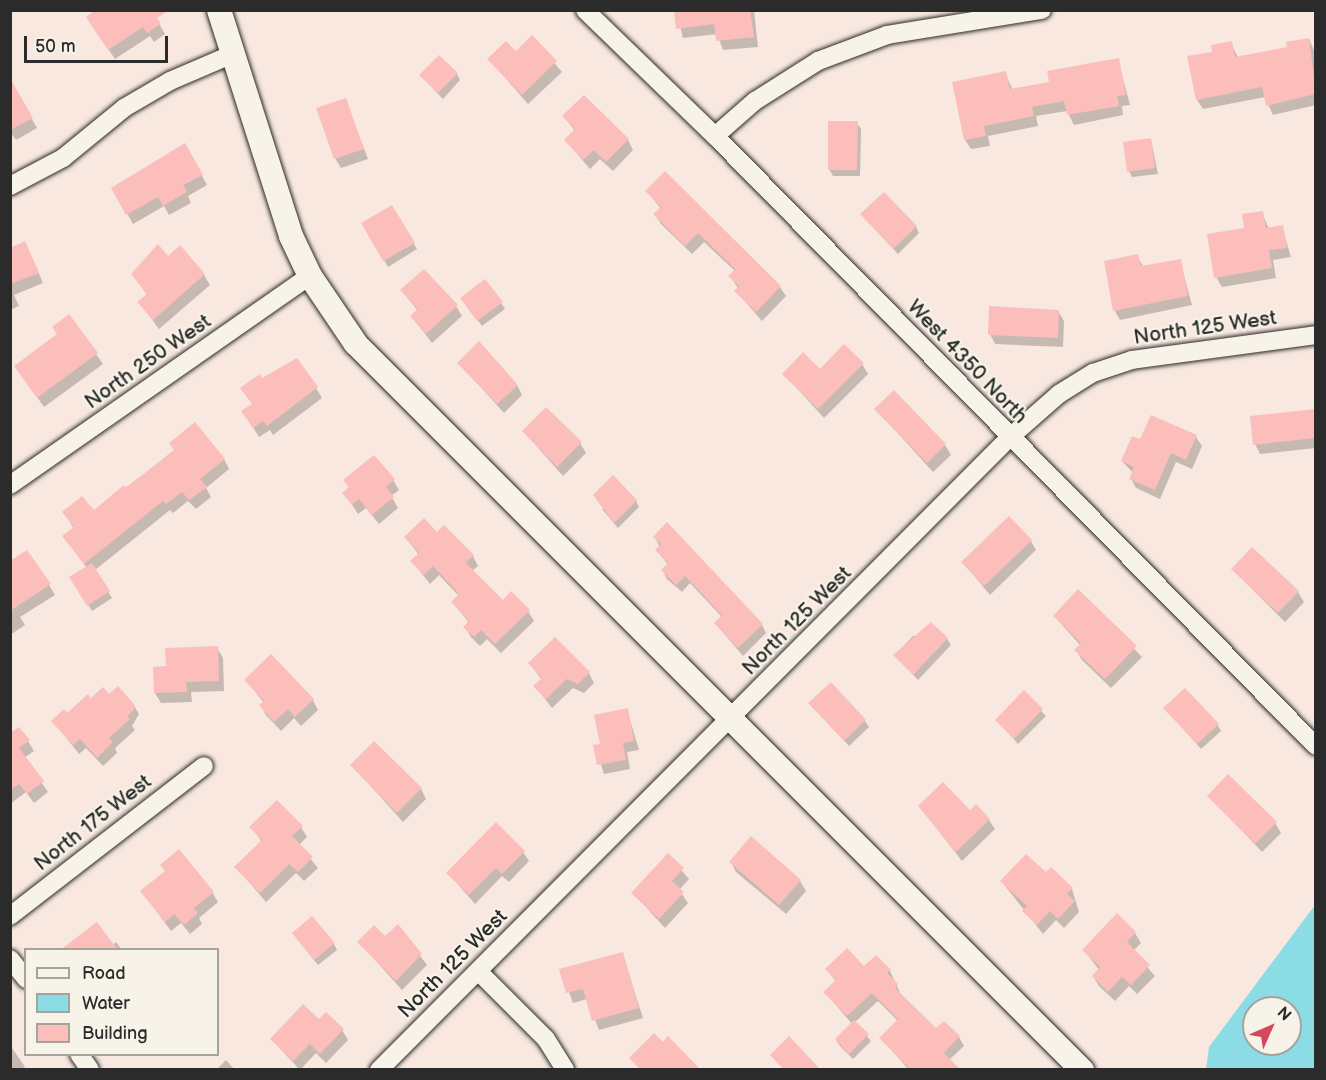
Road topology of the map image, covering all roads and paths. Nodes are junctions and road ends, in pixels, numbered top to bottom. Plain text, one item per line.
1 (219, 10) edge
2 (585, 10) edge
3 (1042, 10) edge
4 (235, 53) junction
5 (715, 136) junction
6 (10, 186) edge
7 (310, 276) junction
8 (1316, 335) edge
9 (1009, 438) junction
10 (10, 485) edge
11 (730, 720) junction
12 (1316, 746) edge
13 (204, 766) dead end
14 (10, 916) edge
15 (10, 958) edge
16 (478, 971) junction
17 (24, 977) edge
18 (80, 1056) edge
19 (90, 1070) edge
20 (379, 1070) edge
21 (565, 1070) edge
22 (1082, 1070) edge

1 - 4 street
2 - 5 street, West 4350 North
3 - 5 street
4 - 6 street
4 - 7 street
5 - 9 street, West 4350 North
7 - 10 street, North 250 West
7 - 11 street
8 - 9 street, North 125 West
9 - 11 street, North 125 West
9 - 12 street, West 4350 North
11 - 16 street, North 125 West
11 - 22 street
13 - 14 street, North 175 West
15 - 17 street
16 - 20 street, North 125 West
16 - 21 street
18 - 19 street

